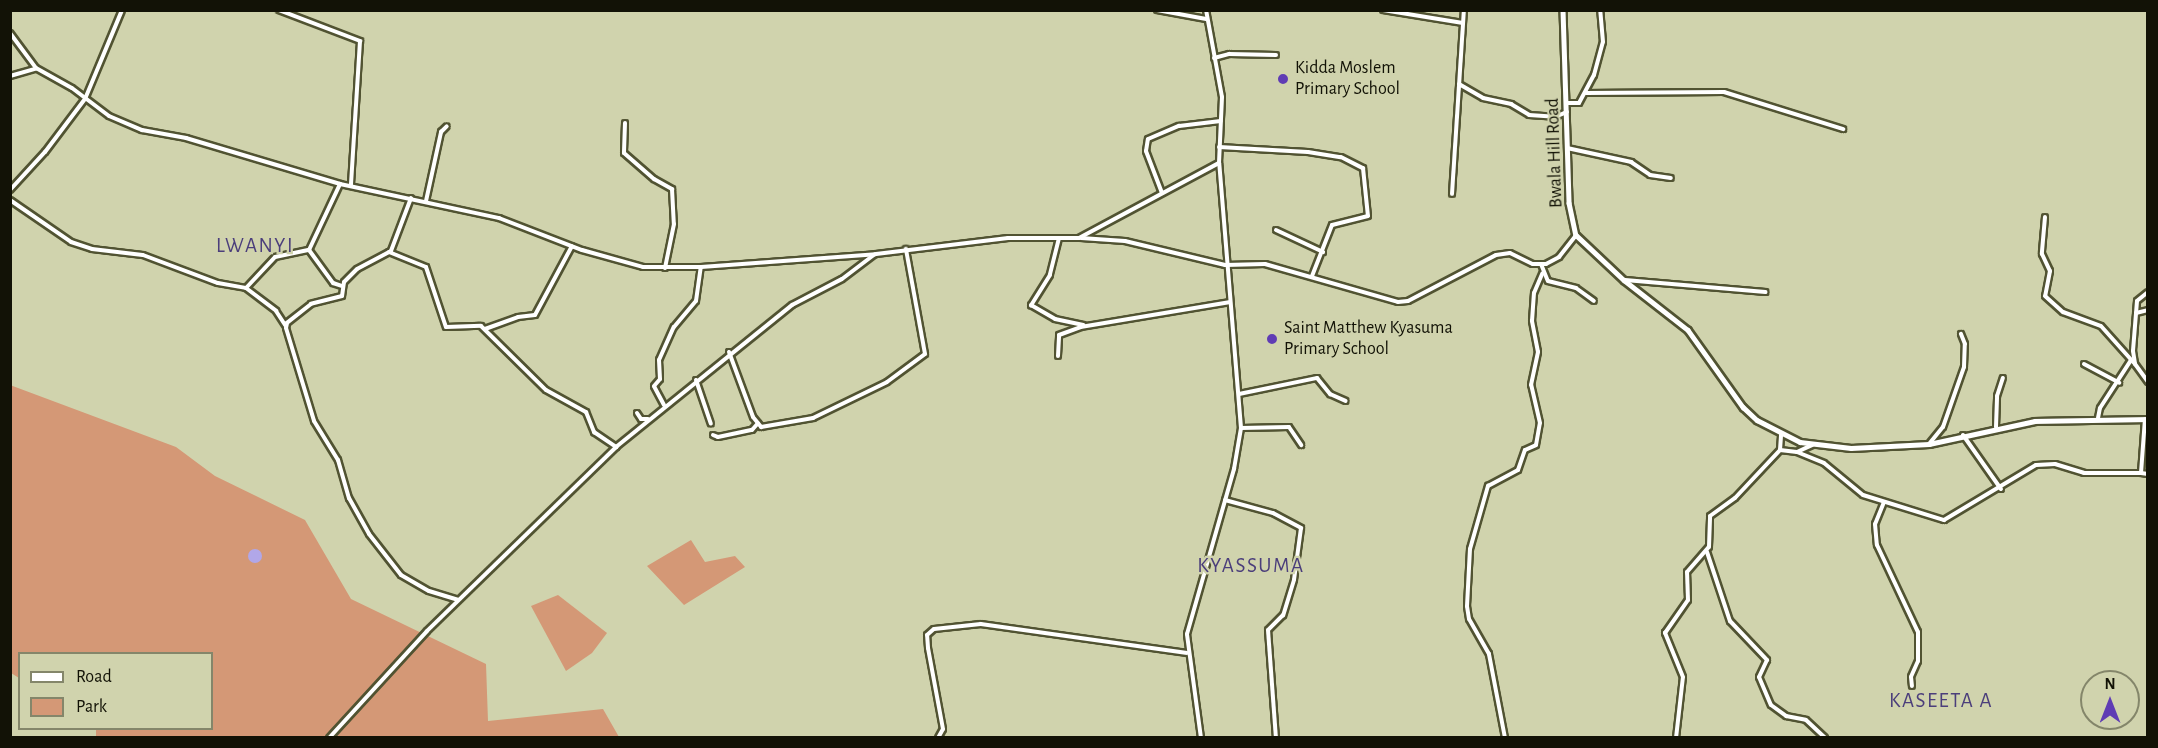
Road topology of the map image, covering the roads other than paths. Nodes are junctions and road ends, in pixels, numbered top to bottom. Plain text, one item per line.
1 (122, 10) edge
2 (279, 10) edge
3 (1157, 10) edge
4 (1206, 10) edge
5 (1383, 10) edge
6 (1464, 10) edge
7 (1563, 10) edge
8 (1600, 10) edge
9 (1206, 20) junction
10 (1462, 23) junction
11 (10, 33) edge
12 (1276, 55) dead end
13 (1214, 58) junction
14 (27, 59) junction
15 (36, 68) junction
16 (20, 70) junction
17 (10, 76) edge
18 (1459, 83) junction
19 (1586, 93) junction
20 (85, 99) junction
21 (1567, 103) junction
22 (1567, 112) junction
23 (1221, 121) junction
24 (625, 123) dead end
25 (447, 126) dead end
26 (1843, 129) dead end
27 (1219, 147) junction
28 (1566, 148) junction
29 (1219, 163) junction
30 (1671, 178) dead end
31 (340, 184) junction
32 (351, 186) junction
33 (10, 190) edge
34 (1162, 193) junction
35 (1452, 194) dead end
36 (411, 198) junction
37 (10, 201) edge
38 (426, 201) junction
39 (2045, 217) dead end
40 (1276, 230) dead end
41 (1576, 235) junction
42 (1059, 238) junction
43 (1079, 238) junction
44 (572, 246) junction
45 (906, 249) junction
46 (309, 250) junction
47 (389, 252) junction
48 (1323, 252) junction
49 (876, 254) junction
50 (1541, 264) junction
51 (1225, 265) junction
52 (701, 267) junction
53 (665, 268) junction
54 (1542, 274) junction
55 (1312, 276) junction
56 (1624, 280) junction
57 (343, 286) junction
58 (246, 288) junction
59 (1765, 292) dead end
60 (2148, 292) edge
61 (1230, 302) junction
62 (1594, 302) dead end
63 (2148, 310) edge
64 (2136, 313) junction
65 (285, 325) junction
66 (1087, 326) junction
67 (485, 329) junction
68 (1962, 334) dead end
69 (729, 352) junction
70 (1058, 356) dead end
71 (2133, 361) junction
72 (2084, 364) dead end
73 (2003, 378) dead end
74 (696, 380) junction
75 (2148, 382) edge
76 (2119, 383) junction
77 (1239, 394) junction
78 (1346, 401) dead end
79 (664, 405) junction
80 (638, 413) dead end
81 (649, 418) junction
82 (2098, 418) junction
83 (2146, 419) edge
84 (758, 422) junction
85 (711, 424) dead end
86 (1996, 427) junction
87 (1241, 428) junction
88 (1781, 434) junction
89 (713, 435) dead end
90 (1963, 435) junction
91 (1929, 444) junction
92 (1301, 445) dead end
93 (1812, 445) junction
94 (616, 447) junction
95 (1780, 450) junction
96 (1797, 452) junction
97 (2141, 473) junction
98 (2148, 474) edge
99 (2001, 489) junction
100 (1225, 500) junction
101 (1884, 502) junction
102 (1707, 551) junction
103 (458, 600) junction
104 (1187, 653) junction
105 (1912, 686) dead end
106 (329, 738) edge
107 (938, 738) edge
108 (1201, 738) edge
109 (1276, 738) edge
110 (1505, 738) edge
111 (1676, 738) edge
112 (1825, 738) edge

1 - 20 street
2 - 32 street
3 - 9 street
4 - 9 street
5 - 10 street
6 - 10 street
7 - 21 street, Bwala Hill Road
8 - 19 street
9 - 13 street
10 - 18 street
11 - 14 street
12 - 13 street
13 - 23 street
14 - 15 street
14 - 16 street
15 - 16 street
15 - 20 street
16 - 17 street
18 - 22 street
18 - 35 street
19 - 21 street
19 - 26 street
20 - 31 street
20 - 33 street
21 - 22 street, Bwala Hill Road
22 - 28 street, Bwala Hill Road
23 - 27 street
23 - 34 street
24 - 53 street
25 - 38 street
27 - 29 street
27 - 48 street
28 - 30 street
28 - 41 street, Bwala Hill Road
29 - 34 street
29 - 51 street
31 - 32 street
31 - 46 street
32 - 36 street
34 - 43 street
36 - 38 street
36 - 47 street
37 - 58 street
38 - 44 street
39 - 71 street
40 - 48 street
41 - 50 street
41 - 56 street
42 - 43 street
42 - 45 street
42 - 66 street
43 - 51 street
44 - 53 street
44 - 67 street
45 - 49 street
45 - 84 street
46 - 57 street
46 - 58 street
47 - 57 street
47 - 67 street
48 - 55 street
49 - 52 street
49 - 69 street
50 - 54 street
50 - 55 street
51 - 55 street
51 - 61 street
52 - 53 street
52 - 79 street
54 - 62 street
54 - 110 street
56 - 59 street
56 - 88 street
57 - 65 street
58 - 65 street
60 - 64 street
61 - 66 street
61 - 77 street
63 - 64 street
64 - 71 street
65 - 103 street
66 - 70 street
67 - 94 street
68 - 91 street
69 - 74 street
69 - 84 street
71 - 75 street
71 - 76 street
72 - 76 street
73 - 86 street
74 - 79 street
74 - 85 street
76 - 82 street
77 - 78 street
77 - 87 street
79 - 81 street
80 - 81 street
81 - 94 street
82 - 83 street
82 - 86 street
83 - 97 street
84 - 89 street
86 - 90 street
87 - 92 street
87 - 100 street
88 - 93 street
88 - 95 street
90 - 91 street
90 - 99 street
91 - 93 street
93 - 96 street
94 - 103 street
95 - 96 street
95 - 102 street
96 - 101 street
97 - 98 street
97 - 99 street
99 - 101 street
100 - 104 street
100 - 109 street
101 - 105 street
102 - 111 street
102 - 112 street
103 - 106 street
104 - 107 street
104 - 108 street

